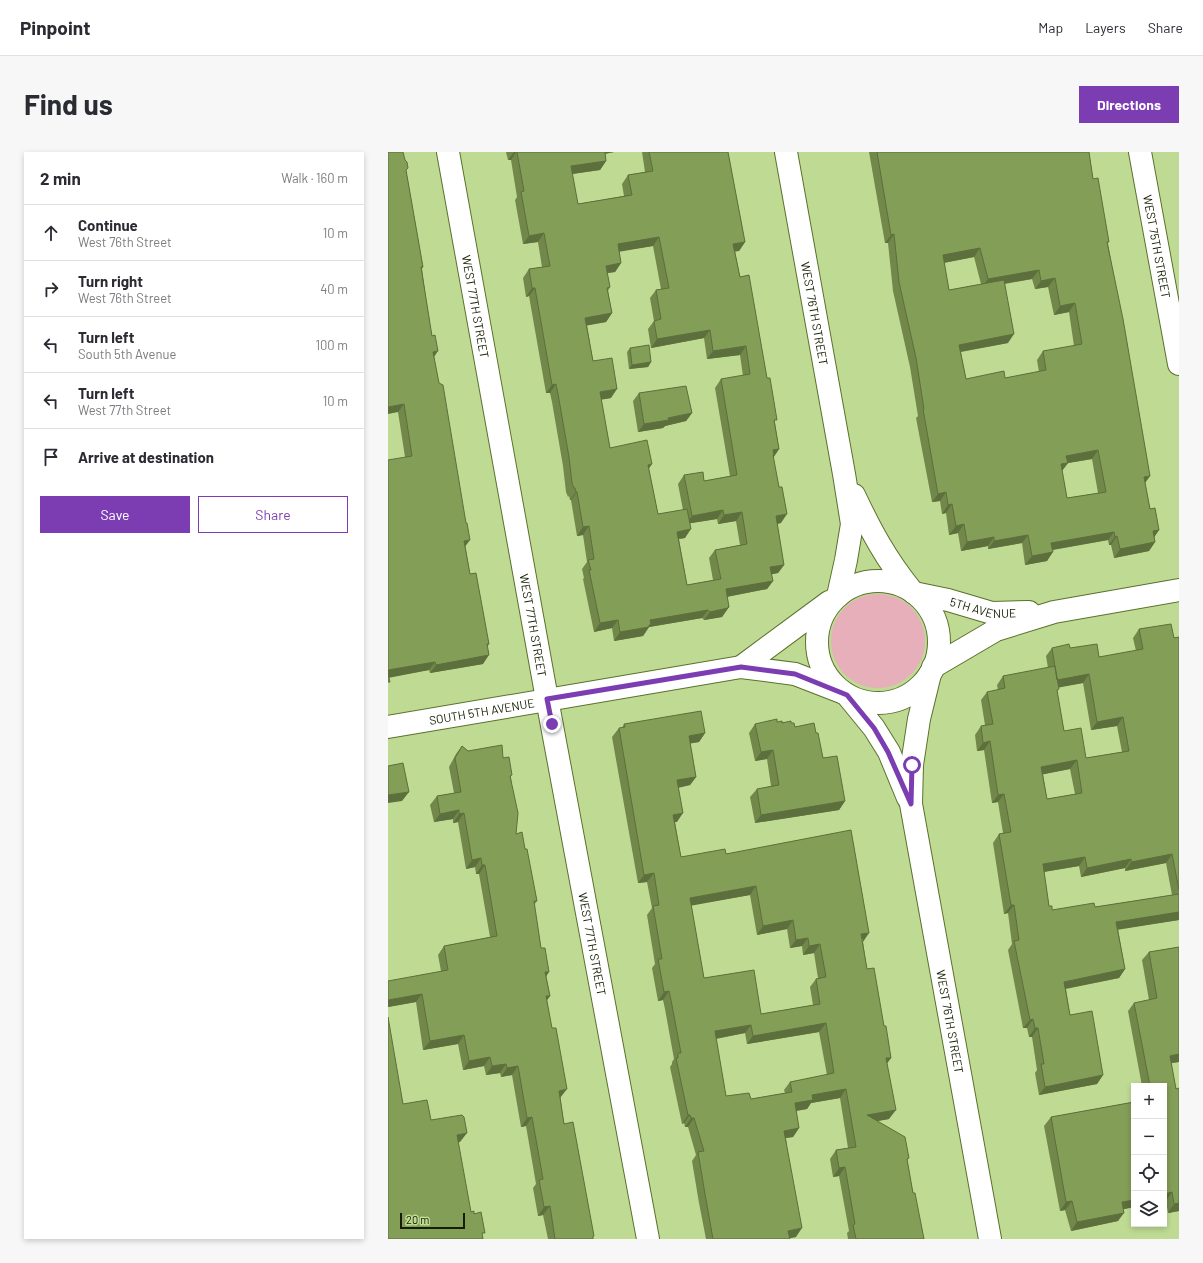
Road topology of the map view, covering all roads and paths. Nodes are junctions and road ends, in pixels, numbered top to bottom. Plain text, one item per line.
1 (448, 152) edge
2 (786, 152) edge
3 (1140, 152) edge
4 (1179, 364) edge
5 (844, 474) junction
6 (1179, 590) edge
7 (912, 592) junction
8 (836, 597) junction
9 (1054, 612) junction
10 (741, 667) junction
11 (932, 671) junction
12 (846, 694) junction
13 (547, 699) junction
14 (388, 727) edge
15 (911, 804) junction
16 (648, 1239) edge
17 (990, 1239) edge

1 - 13 street, WEST 77TH STREET
2 - 5 street, WEST 76TH STREET
3 - 4 street, WEST 75TH STREET
5 - 7 street, WEST 76TH STREET
5 - 8 street, WEST 76TH STREET
6 - 9 street, 5TH AVENUE
7 - 8 street
7 - 9 street, 5TH AVENUE
7 - 11 street
8 - 10 street, SOUTH 5TH AVENUE
8 - 12 street
9 - 11 street, 5TH AVENUE
10 - 12 street, SOUTH 5TH AVENUE
10 - 13 street, SOUTH 5TH AVENUE
11 - 12 street
11 - 15 street, WEST 76TH STREET
12 - 15 street, WEST 76TH STREET
13 - 14 street, SOUTH 5TH AVENUE
13 - 16 street, WEST 77TH STREET
15 - 17 street, WEST 76TH STREET

